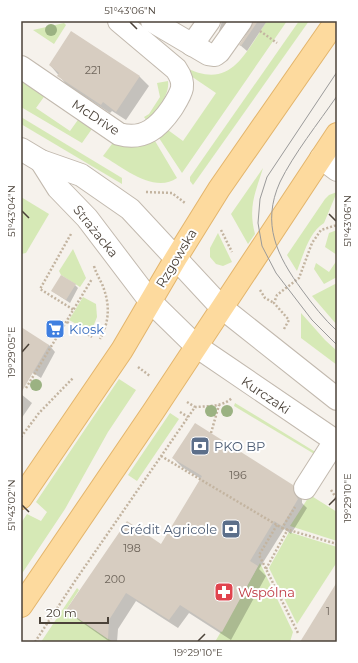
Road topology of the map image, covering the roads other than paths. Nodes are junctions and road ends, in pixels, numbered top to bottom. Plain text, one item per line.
1 (119, 21) edge
2 (152, 21) edge
3 (209, 21) edge
4 (336, 21) edge
5 (247, 24) edge
6 (175, 27) edge
7 (192, 44) junction
8 (21, 67) edge
9 (337, 134) edge
10 (21, 149) edge
11 (41, 161) junction
12 (329, 164) edge
13 (176, 258) junction
14 (150, 301) junction
15 (222, 307) junction
16 (196, 346) junction
17 (337, 399) edge
18 (336, 441) edge
19 (302, 495) road end
20 (21, 498) edge
21 (21, 606) edge

1 - 8 street, McDrive
2 - 6 street
3 - 7 street
4 - 13 main road, Rzgowska
5 - 7 street
6 - 7 street
9 - 12 main road
10 - 11 street, Strażacka
11 - 13 street, Strażacka
11 - 14 street, Strażacka
12 - 15 main road
13 - 14 main road, Rzgowska
13 - 15 street, Strażacka
14 - 16 street, Strażacka
14 - 20 main road, Rzgowska
15 - 16 main road
15 - 17 street
16 - 18 street, Kurczaki
16 - 21 main road
18 - 19 street

